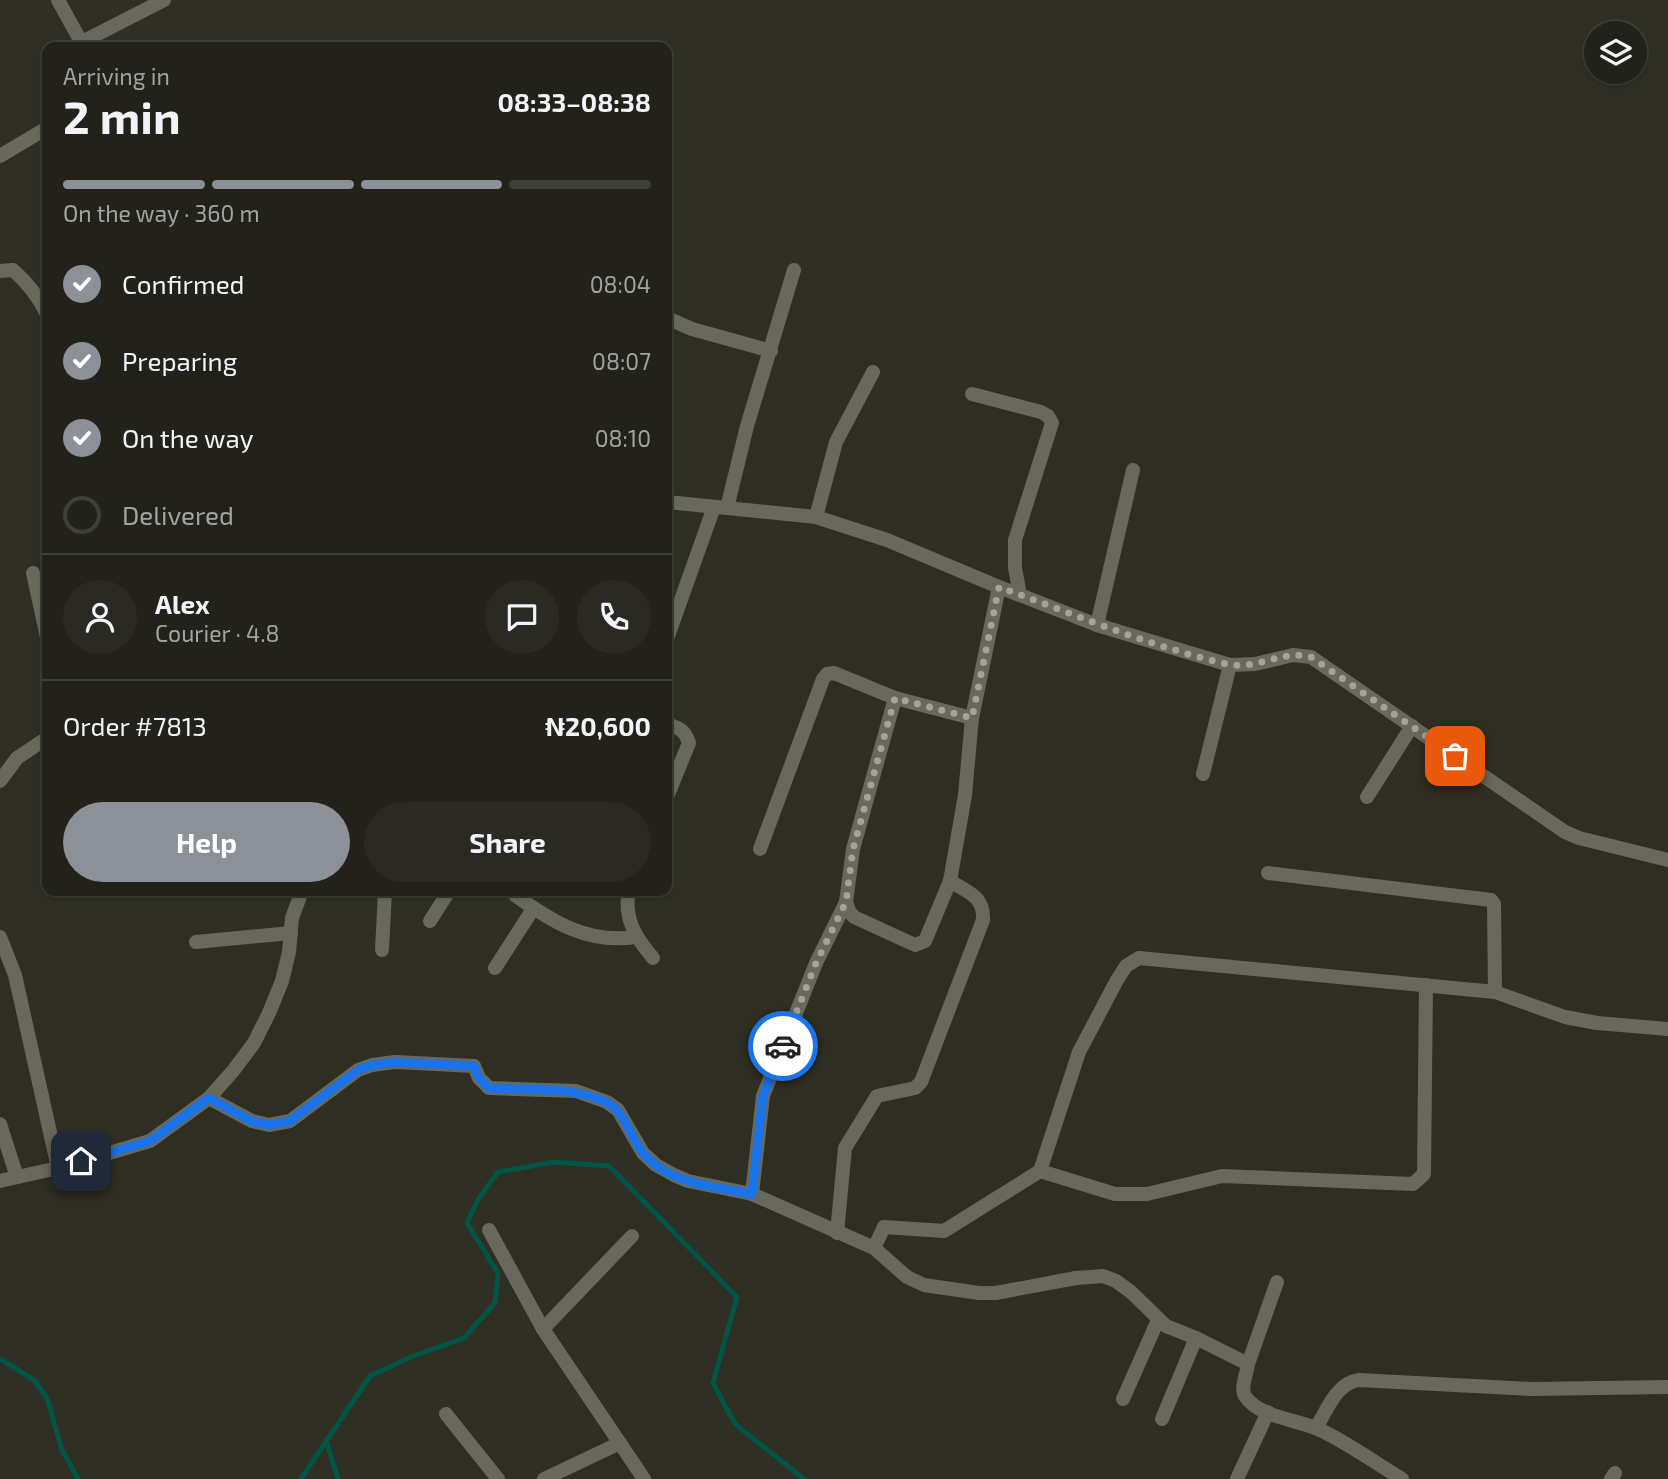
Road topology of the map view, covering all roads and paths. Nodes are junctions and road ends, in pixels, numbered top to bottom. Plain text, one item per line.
1 (58, 0) edge
2 (164, 0) edge
3 (81, 42) edge
4 (88, 42) edge
5 (42, 131) edge
6 (0, 156) edge
7 (794, 270) dead end
8 (0, 271) edge
9 (42, 305) edge
10 (672, 320) edge
11 (771, 351) junction
12 (873, 372) dead end
13 (972, 394) dead end
14 (1132, 470) dead end
15 (672, 502) edge
16 (720, 507) junction
17 (816, 517) junction
18 (33, 573) dead end
19 (999, 587) junction
20 (1020, 595) junction
21 (42, 614) edge
22 (1097, 625) junction
23 (672, 627) edge
24 (1230, 665) junction
25 (895, 698) junction
26 (972, 718) junction
27 (672, 726) edge
28 (1412, 726) junction
29 (42, 741) edge
30 (1203, 774) dead end
31 (0, 781) edge
32 (672, 785) edge
33 (1367, 797) dead end
34 (760, 849) dead end
35 (1668, 860) edge
36 (1268, 873) dead end
37 (950, 881) junction
38 (300, 896) edge
39 (385, 896) edge
40 (446, 896) edge
41 (518, 896) edge
42 (629, 896) edge
43 (846, 902) junction
44 (533, 909) junction
45 (430, 921) dead end
46 (291, 933) junction
47 (0, 937) edge
48 (635, 937) junction
49 (196, 942) dead end
50 (382, 950) dead end
51 (653, 958) dead end
52 (495, 968) dead end
53 (1426, 985) junction
54 (1495, 992) junction
55 (1668, 1029) edge
56 (209, 1098) junction
57 (0, 1124) edge
58 (58, 1168) junction
59 (1040, 1171) junction
60 (17, 1177) junction
61 (0, 1181) edge
62 (752, 1194) junction
63 (489, 1230) dead end
64 (837, 1233) junction
65 (632, 1236) dead end
66 (874, 1248) junction
67 (1277, 1282) dead end
68 (1158, 1320) junction
69 (542, 1329) junction
70 (1196, 1338) junction
71 (1248, 1364) junction
72 (1668, 1387) edge
73 (1123, 1399) dead end
74 (1268, 1412) junction
75 (446, 1414) dead end
76 (1162, 1419) dead end
77 (1316, 1428) junction
78 (620, 1443) junction
79 (498, 1479) edge
80 (544, 1479) edge
81 (644, 1479) edge
82 (1237, 1479) edge
83 (1402, 1479) edge

1 - 3 street
2 - 4 street
5 - 6 street
7 - 11 street
8 - 9 street
10 - 11 street
11 - 16 street
12 - 17 street
13 - 20 street
14 - 22 street
15 - 16 street
16 - 17 street
16 - 23 street
17 - 19 street
18 - 21 street
19 - 20 street
19 - 26 street
20 - 22 street
22 - 24 street
24 - 28 street
24 - 30 street
25 - 26 street
25 - 34 street
25 - 43 street
26 - 37 street
27 - 32 street
28 - 33 street
28 - 35 street
29 - 31 street
36 - 54 street
37 - 43 street
37 - 64 street
38 - 46 street
39 - 50 street
40 - 45 street
41 - 44 street
42 - 48 street
43 - 62 street
44 - 48 street
44 - 52 street
46 - 49 street
46 - 56 street
47 - 58 street
48 - 51 street
53 - 54 street
53 - 59 street
53 - 59 street
54 - 55 street
56 - 58 street
56 - 62 street
57 - 60 street
58 - 60 street
59 - 66 street
60 - 61 street
62 - 64 street
63 - 69 street
64 - 66 street
65 - 69 street
66 - 68 street
67 - 71 street
68 - 70 street
68 - 73 street
69 - 78 street
70 - 71 street
70 - 76 street
71 - 74 street
72 - 77 street
74 - 77 street
74 - 82 street
75 - 79 street
77 - 83 street
78 - 80 street
78 - 81 street

